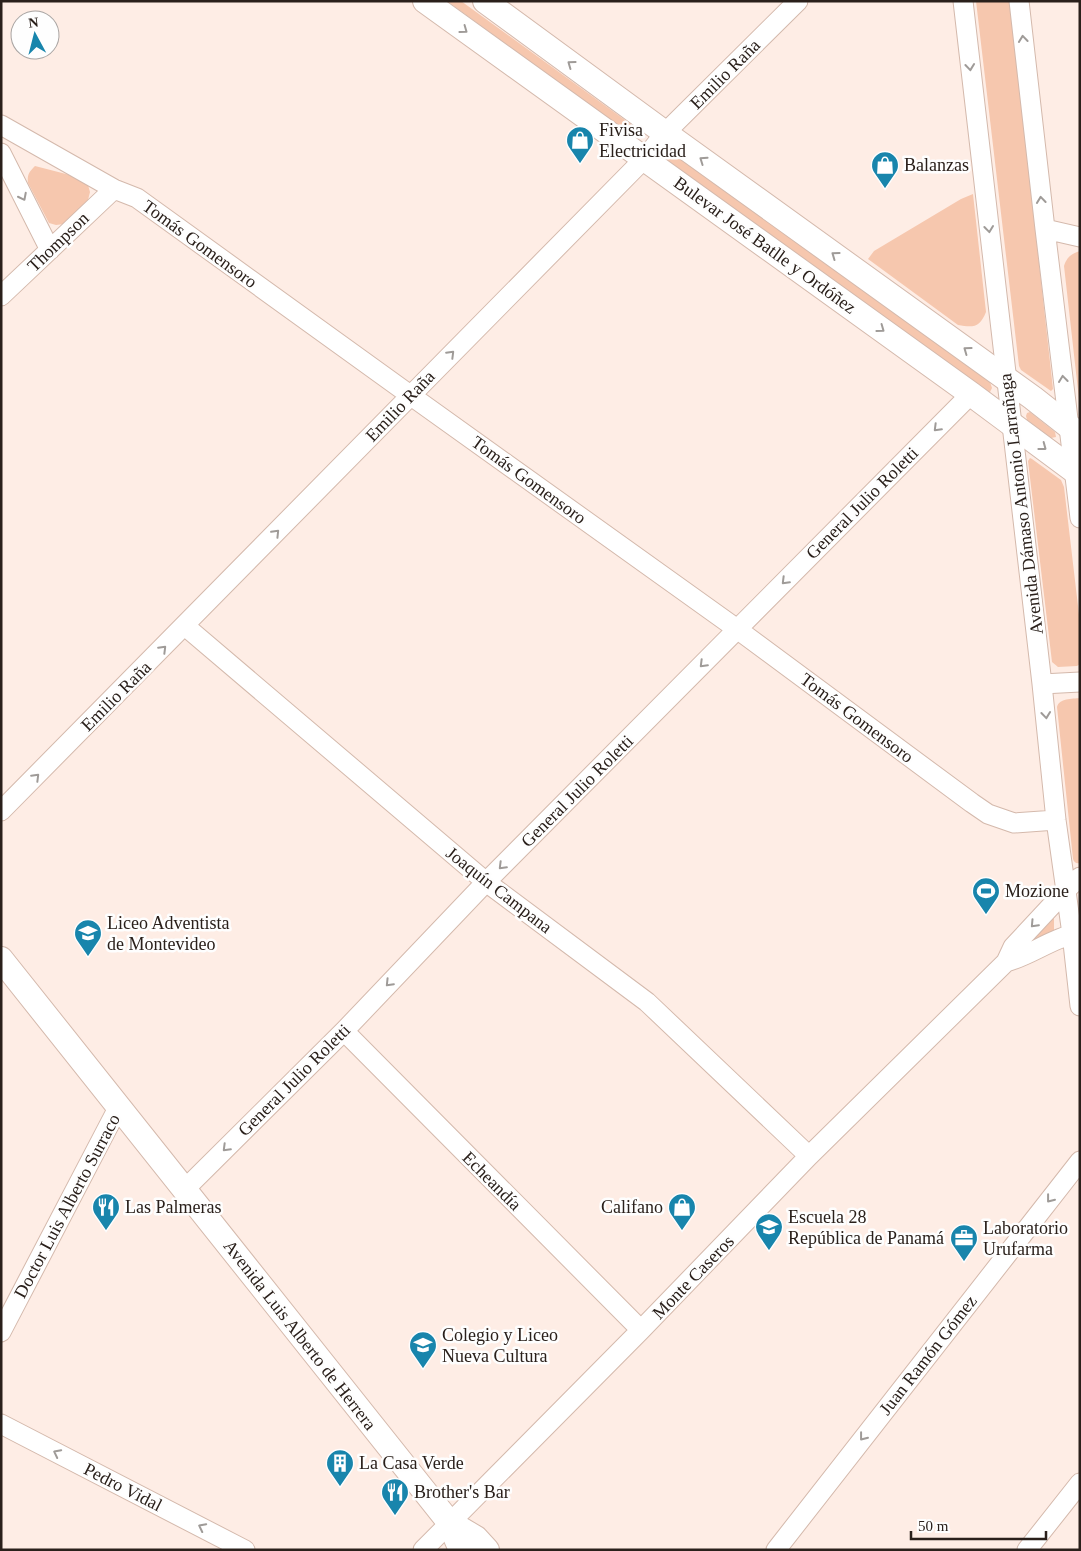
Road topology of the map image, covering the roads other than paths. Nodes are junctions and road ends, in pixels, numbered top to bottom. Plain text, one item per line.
1 (425, 1) edge
2 (485, 1) edge
3 (798, 1) edge
4 (963, 1) edge
5 (1019, 1) edge
6 (1, 125) edge
7 (665, 133) junction
8 (1, 153) edge
9 (645, 158) junction
10 (114, 189) junction
11 (1045, 229) junction
12 (1080, 237) edge
13 (50, 250) junction
14 (1, 296) edge
15 (1006, 378) junction
16 (971, 394) junction
17 (410, 395) junction
18 (1011, 424) junction
19 (1074, 431) edge
20 (1077, 473) edge
21 (1080, 518) edge
22 (185, 626) junction
23 (737, 629) junction
24 (1080, 682) edge
25 (1042, 684) junction
26 (1, 811) edge
27 (1056, 820) junction
28 (486, 882) junction
29 (1073, 883) edge
30 (1076, 934) edge
31 (1, 959) edge
32 (1006, 962) junction
33 (1080, 1006) edge
34 (344, 1031) junction
35 (119, 1106) junction
36 (809, 1156) junction
37 (1080, 1161) edge
38 (184, 1189) junction
39 (641, 1330) junction
40 (1, 1332) edge
41 (1, 1424) edge
42 (1080, 1483) edge
43 (449, 1522) junction
44 (245, 1550) edge
45 (423, 1550) edge
46 (461, 1550) edge
47 (488, 1550) edge
48 (776, 1550) edge
49 (1027, 1550) edge

1 -> 9 main road, Bulevar José Batlle y Ordóñez
7 -> 2 main road, Bulevar José Batlle y Ordóñez
3 - 7 street, Emilio Raña
4 -> 15 street, Avenida Dámaso Antonio Larrañaga
11 -> 5 street
6 - 10 street, Tomás Gomensoro
7 - 9 street, Emilio Raña
15 -> 7 main road, Bulevar José Batlle y Ordóñez
8 -> 13 street
9 -> 16 main road, Bulevar José Batlle y Ordóñez
17 -> 9 street, Emilio Raña
10 - 13 street, Thompson
10 - 17 street, Tomás Gomensoro
11 - 12 street
19 -> 11 street
13 - 14 street, Thompson
15 - 18 street, Avenida Dámaso Antonio Larrañaga
15 - 19 main road, Bulevar José Batlle y Ordóñez
16 - 18 main road, Bulevar José Batlle y Ordóñez
16 -> 23 street, General Julio Roletti
22 -> 17 street, Emilio Raña
17 - 23 street, Tomás Gomensoro
18 -> 20 main road, Bulevar José Batlle y Ordóñez
18 - 25 street, Avenida Dámaso Antonio Larrañaga
19 - 20 street
20 - 21 street
26 -> 22 street, Emilio Raña
22 - 28 street, Joaquín Campana
23 - 27 street, Tomás Gomensoro
23 -> 28 street, General Julio Roletti
24 - 25 street
25 -> 27 street, Avenida Dámaso Antonio Larrañaga
27 - 29 street, Avenida Dámaso Antonio Larrañaga
28 -> 34 street, General Julio Roletti
28 - 36 street, Joaquín Campana
29 - 30 street, Avenida Dámaso Antonio Larrañaga
29 -> 32 street, Monte Caseros
30 - 32 street, Monte Caseros
30 - 33 street, Avenida Dámaso Antonio Larrañaga
31 - 35 main road, Avenida Luis Alberto de Herrera
32 - 36 street, Monte Caseros
34 -> 38 street, General Julio Roletti
34 - 39 street, Echeandía
35 - 38 main road, Avenida Luis Alberto de Herrera
35 - 40 street, Doctor Luis Alberto Surraco
36 - 39 street, Monte Caseros
37 -> 48 street, Juan Ramón Gómez
38 - 43 main road, Avenida Luis Alberto de Herrera
39 - 43 street, Monte Caseros
44 -> 41 street, Pedro Vidal
42 - 49 street
43 - 45 street, Monte Caseros
43 - 46 main road, Avenida Luis Alberto de Herrera
43 - 47 main road, Avenida Luis Alberto de Herrera

